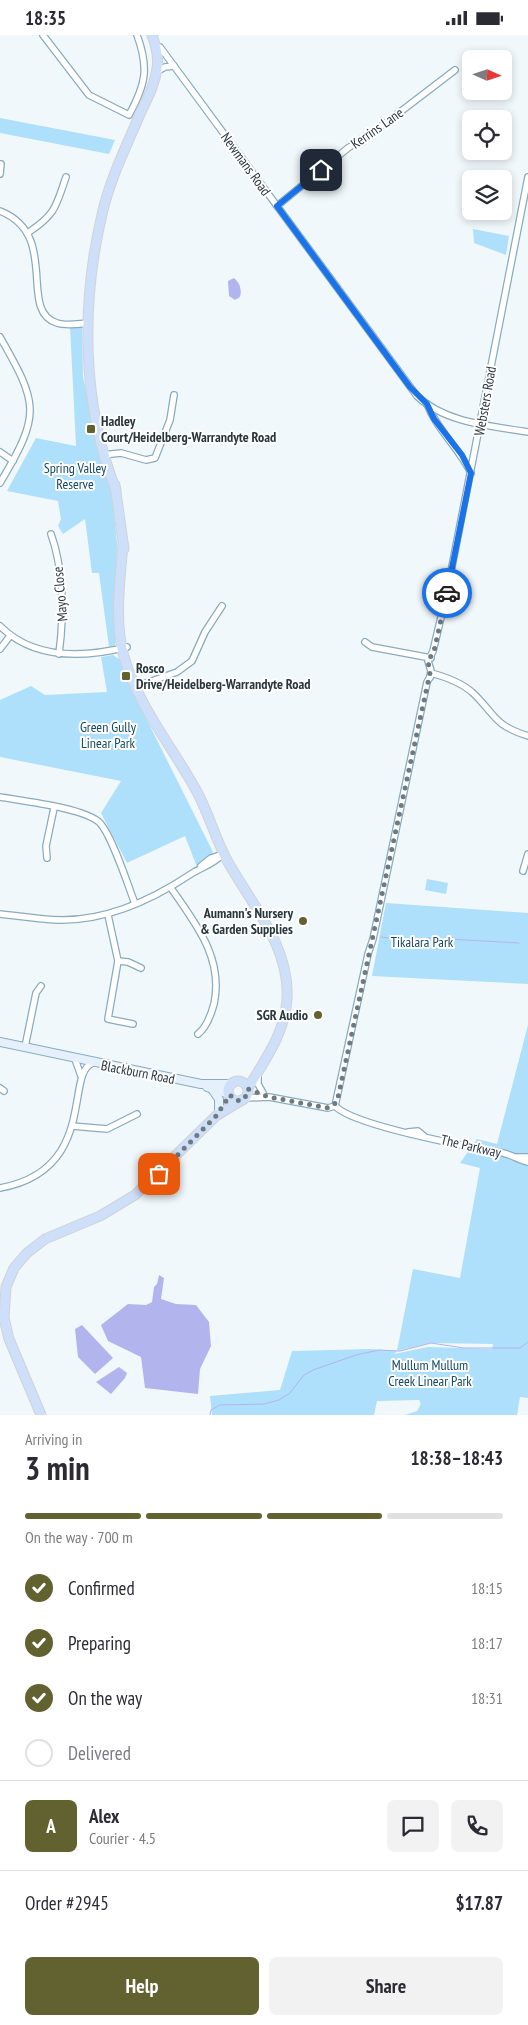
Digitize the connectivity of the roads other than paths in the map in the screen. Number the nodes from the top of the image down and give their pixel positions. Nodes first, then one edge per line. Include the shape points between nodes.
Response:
1 (44, 35) edge
2 (137, 35) edge
3 (147, 35) edge
4 (153, 41) edge
5 (174, 66) junction
6 (455, 70) dead end
7 (156, 72) junction
8 (142, 109) junction
9 (1, 164) dead end
10 (0, 174) edge
11 (66, 177) dead end
12 (528, 177) edge
13 (277, 206) junction
14 (0, 211) edge
15 (29, 232) junction
16 (89, 323) junction
17 (0, 337) edge
18 (174, 395) dead end
19 (427, 404) junction
20 (480, 424) junction
21 (528, 433) edge
22 (0, 452) edge
23 (106, 455) junction
24 (474, 456) junction
25 (465, 460) junction
26 (13, 461) junction
27 (471, 473) junction
28 (0, 483) edge
29 (51, 533) dead end
30 (222, 606) dead end
31 (0, 626) edge
32 (10, 636) junction
33 (365, 642) dead end
34 (124, 648) junction
35 (0, 649) edge
36 (59, 654) junction
37 (431, 656) junction
38 (431, 675) junction
39 (137, 686) junction
40 (528, 736) edge
41 (0, 797) edge
42 (54, 808) junction
43 (528, 854) edge
44 (220, 855) junction
45 (47, 857) dead end
46 (523, 871) dead end
47 (171, 888) junction
48 (136, 904) junction
49 (0, 914) edge
50 (108, 915) junction
51 (118, 961) junction
52 (141, 968) dead end
53 (41, 986) dead end
54 (133, 1024) dead end
55 (198, 1034) dead end
56 (0, 1042) edge
57 (25, 1047) junction
58 (0, 1048) edge
59 (75, 1059) junction
60 (93, 1063) junction
61 (260, 1067) junction
62 (82, 1078) junction
63 (235, 1082) junction
64 (201, 1084) junction
65 (248, 1088) junction
66 (212, 1089) junction
67 (263, 1093) junction
68 (229, 1095) junction
69 (269, 1097) junction
70 (244, 1099) junction
71 (335, 1105) junction
72 (218, 1113) junction
73 (137, 1114) dead end
74 (72, 1126) junction
75 (517, 1157) junction
76 (528, 1157) edge
77 (528, 1162) edge
78 (0, 1188) edge
79 (22, 1369) junction
80 (35, 1404) junction
81 (31, 1415) edge
82 (41, 1415) edge
83 (48, 1415) edge

1 - 2 street via 89,95 129,115 146,70
3 - 4 main road, Newmans Road
4 - 5 street, Newmans Road
4 - 7 main road
4 - 8 main road via 152,73
5 - 7 street
5 - 13 street, Newmans Road
6 - 13 street, Kerrins Lane via 348,148
7 - 8 main road
8 - 16 main road via 104,207
9 - 10 street
11 - 15 street via 54,211
12 - 20 street, Websters Road
13 - 19 street, Newmans Road via 410,387
14 - 15 street via 10,215
15 - 16 street via 35,253 39,301 46,317 58,323
16 - 23 main road via 89,372 94,419
17 - 26 street via 27,387 31,404 24,441
18 - 23 street via 170,420 155,458 146,460 125,453
19 - 20 street, Newmans Road
19 - 25 street, Newmans Road via 434,419
20 - 21 street, Newmans Road
20 - 24 street, Websters Road
22 - 26 street
23 - 34 main road via 116,490 123,544 119,617
24 - 25 street
24 - 27 street, Websters Road
25 - 27 street, Newmans Road
26 - 28 street
27 - 37 street, Websters Road
29 - 36 street, Mayo Close via 56,548 64,621
30 - 39 street via 192,661 177,672
31 - 32 street
32 - 35 street
32 - 36 street via 28,646
33 - 37 street via 372,647
34 - 36 street via 89,655
34 - 39 main road
37 - 38 street, Websters Road
38 - 40 street via 462,685 502,725
38 - 71 street, Websters Road
39 - 44 main road via 155,727 185,773
41 - 42 street
42 - 45 street via 46,846
42 - 48 street via 86,815 100,824
43 - 46 street
44 - 47 street
44 - 61 main road via 275,941 283,963 287,997 281,1029
47 - 48 street
47 - 55 street via 205,939 215,968 216,990 212,1009
48 - 50 street
49 - 50 street via 62,920
50 - 51 street
51 - 52 street
51 - 54 street via 108,1019
53 - 57 street via 36,993
56 - 57 main road, Blackburn Road
57 - 59 main road, Blackburn Road
58 - 59 main road, Blackburn Road
59 - 60 main road, Blackburn Road
59 - 62 street
60 - 62 street via 87,1066
60 - 64 main road, Blackburn Road
61 - 63 main road
61 - 65 main road
61 - 67 street via 257,1080
62 - 74 street
63 - 64 main road, Blackburn Road
63 - 65 main road via 244,1083
63 - 68 main road
64 - 66 main road, Blackburn Road
65 - 67 street
65 - 70 main road
66 - 68 main road, Blackburn Road
66 - 72 main road via 218,1099
67 - 69 street
68 - 70 main road via 235,1100
68 - 72 main road
69 - 70 street
69 - 71 street via 328,1108
70 - 72 main road
71 - 75 street, The Parkway via 353,1118
72 - 79 main road via 135,1195 100,1215 45,1239 18,1262 8,1279 3,1309 9,1339
73 - 74 street via 107,1129
74 - 78 street via 65,1146 46,1170 26,1182
75 - 76 street, The Parkway
75 - 77 street, The Parkway
79 - 80 main road
79 - 83 main road
80 - 81 main road
80 - 82 main road

